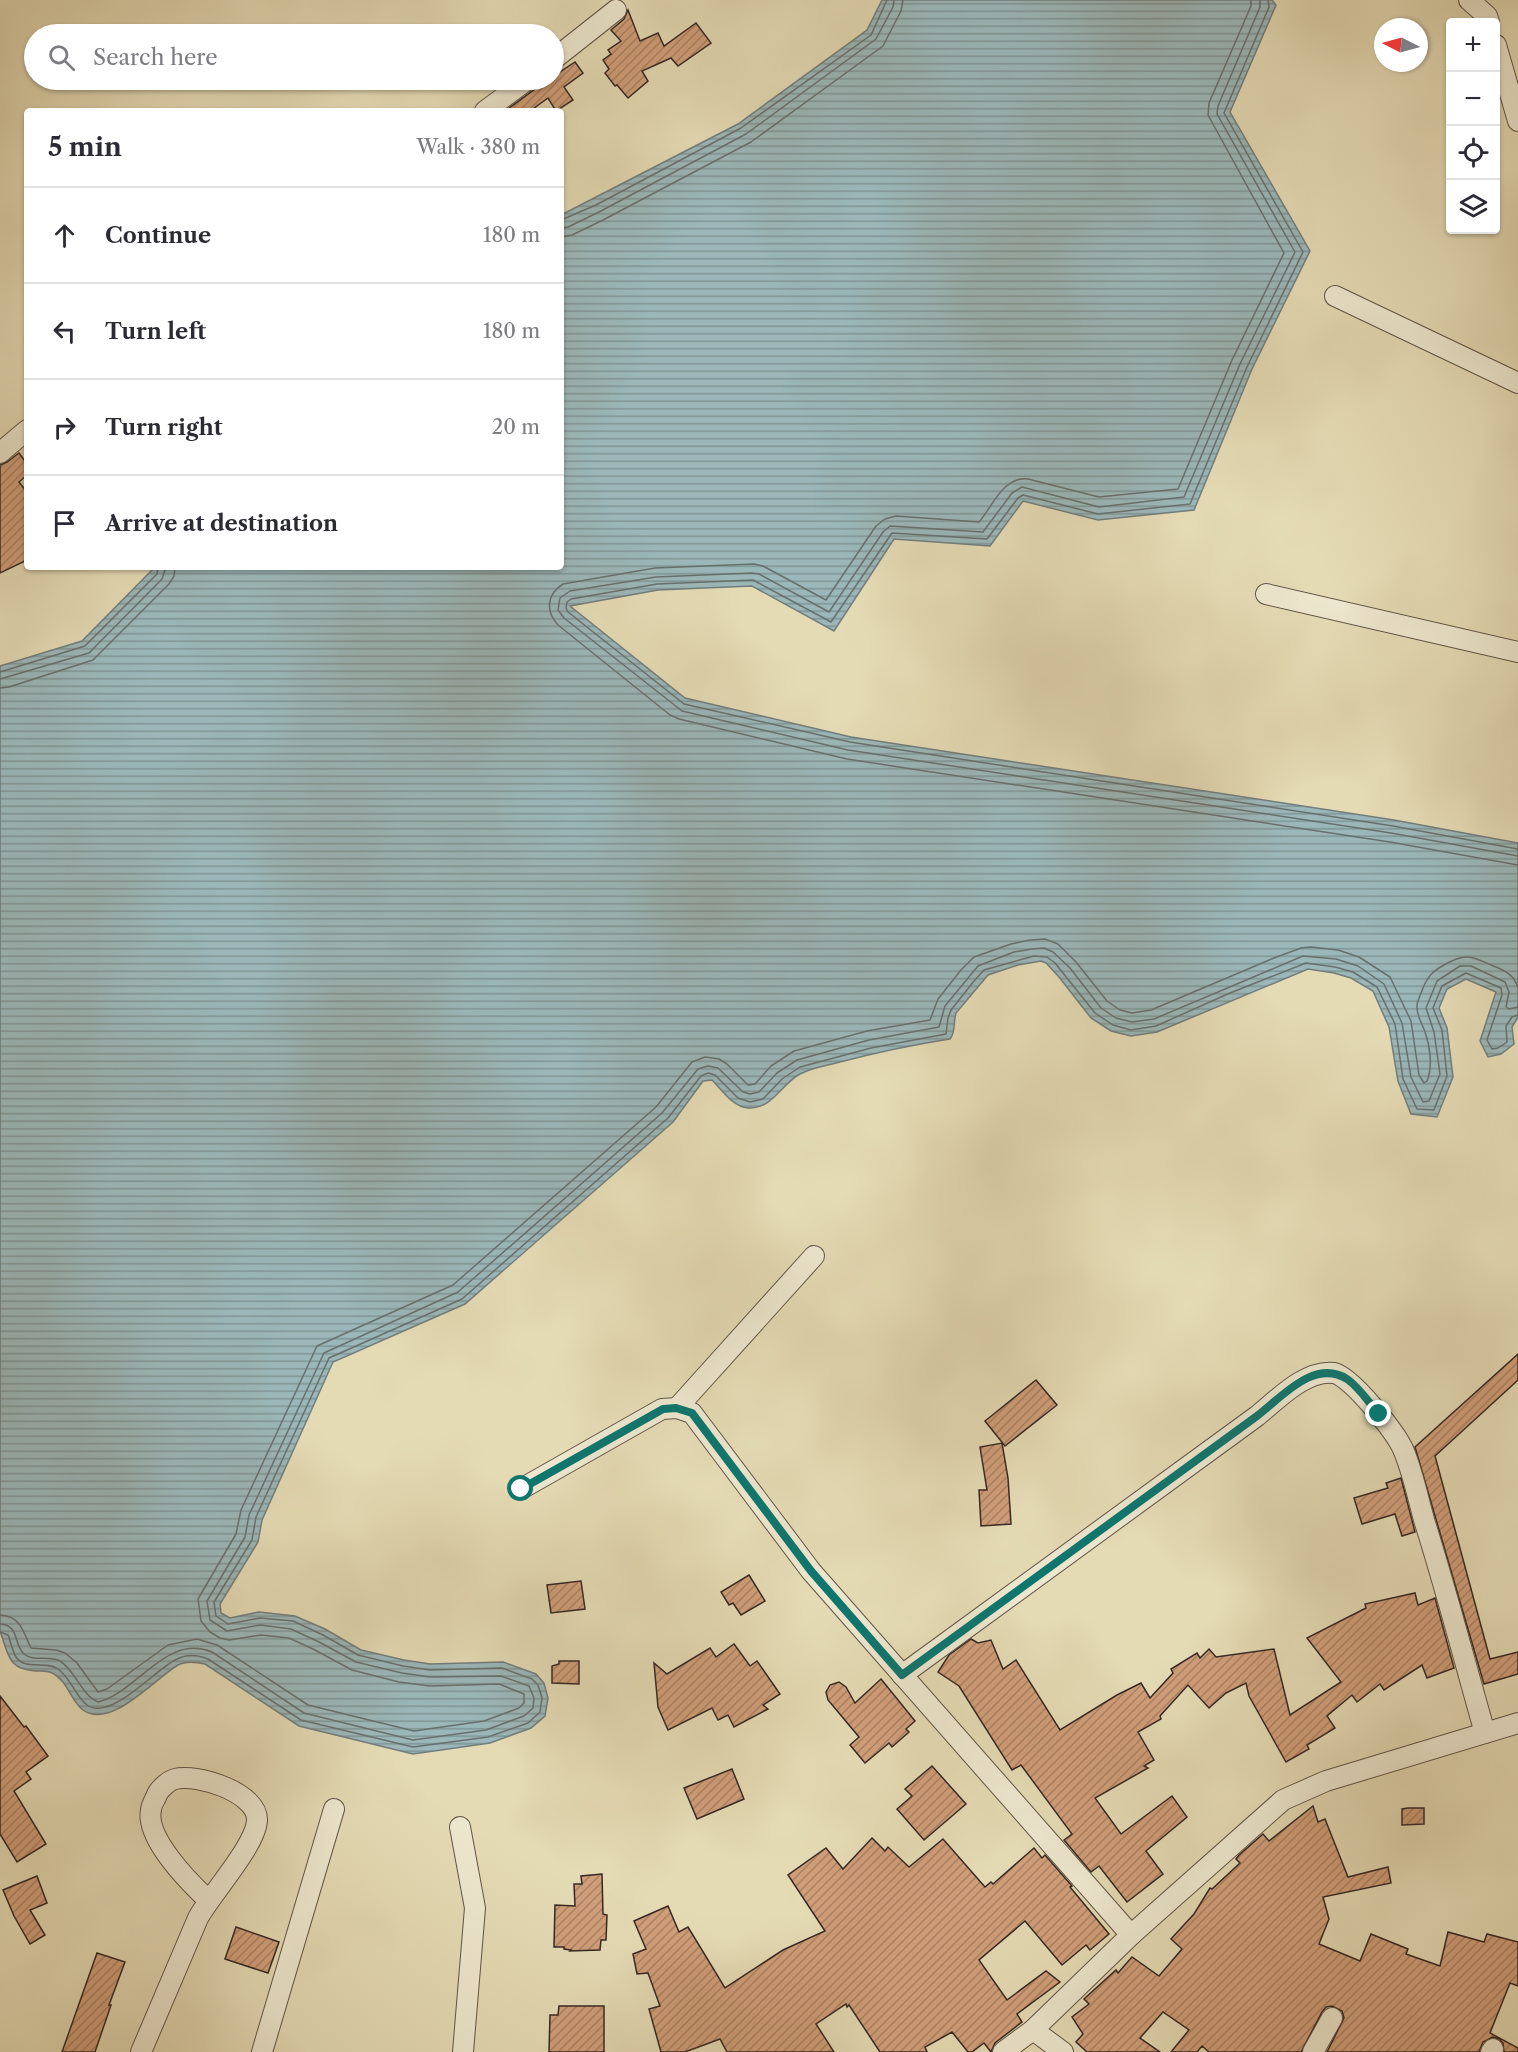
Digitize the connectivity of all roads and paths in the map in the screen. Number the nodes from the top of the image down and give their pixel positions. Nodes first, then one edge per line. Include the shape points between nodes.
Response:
1 (1469, 0) edge
2 (616, 10) dead end
3 (1488, 18) edge
4 (564, 51) edge
5 (1500, 59) edge
6 (513, 90) edge
7 (489, 108) edge
8 (1518, 121) edge
9 (1335, 296) dead end
10 (1518, 383) edge
11 (24, 433) edge
12 (0, 453) edge
13 (1266, 594) dead end
14 (1518, 652) edge
15 (814, 1256) dead end
16 (676, 1408) junction
17 (521, 1489) dead end
18 (902, 1675) junction
19 (1518, 1723) edge
20 (1485, 1733) junction
21 (334, 1809) dead end
22 (460, 1827) dead end
23 (208, 1900) junction
24 (1131, 1935) junction
25 (1332, 2018) dead end
26 (1033, 2030) junction
27 (141, 2052) edge
28 (262, 2052) edge
29 (463, 2052) edge
30 (1003, 2052) edge
31 (1064, 2052) edge
32 (1313, 2052) edge

1 - 3 street
2 - 4 street
5 - 8 street
6 - 7 street
9 - 10 street
11 - 12 street
13 - 14 street
15 - 16 street
16 - 17 street via 663,1409
16 - 18 street via 692,1413 811,1571
18 - 20 street via 1306,1378 1335,1373 1348,1380 1379,1414 1402,1449
18 - 24 street
19 - 20 street
20 - 24 street via 1326,1781 1283,1800
21 - 28 street
22 - 29 street via 475,1908
23 - 23 street via 254,1833 255,1808 232,1790 189,1778 174,1779 158,1792 150,1811 153,1827 171,1860
23 - 27 street
24 - 26 street
25 - 32 street
26 - 30 street
26 - 31 street

